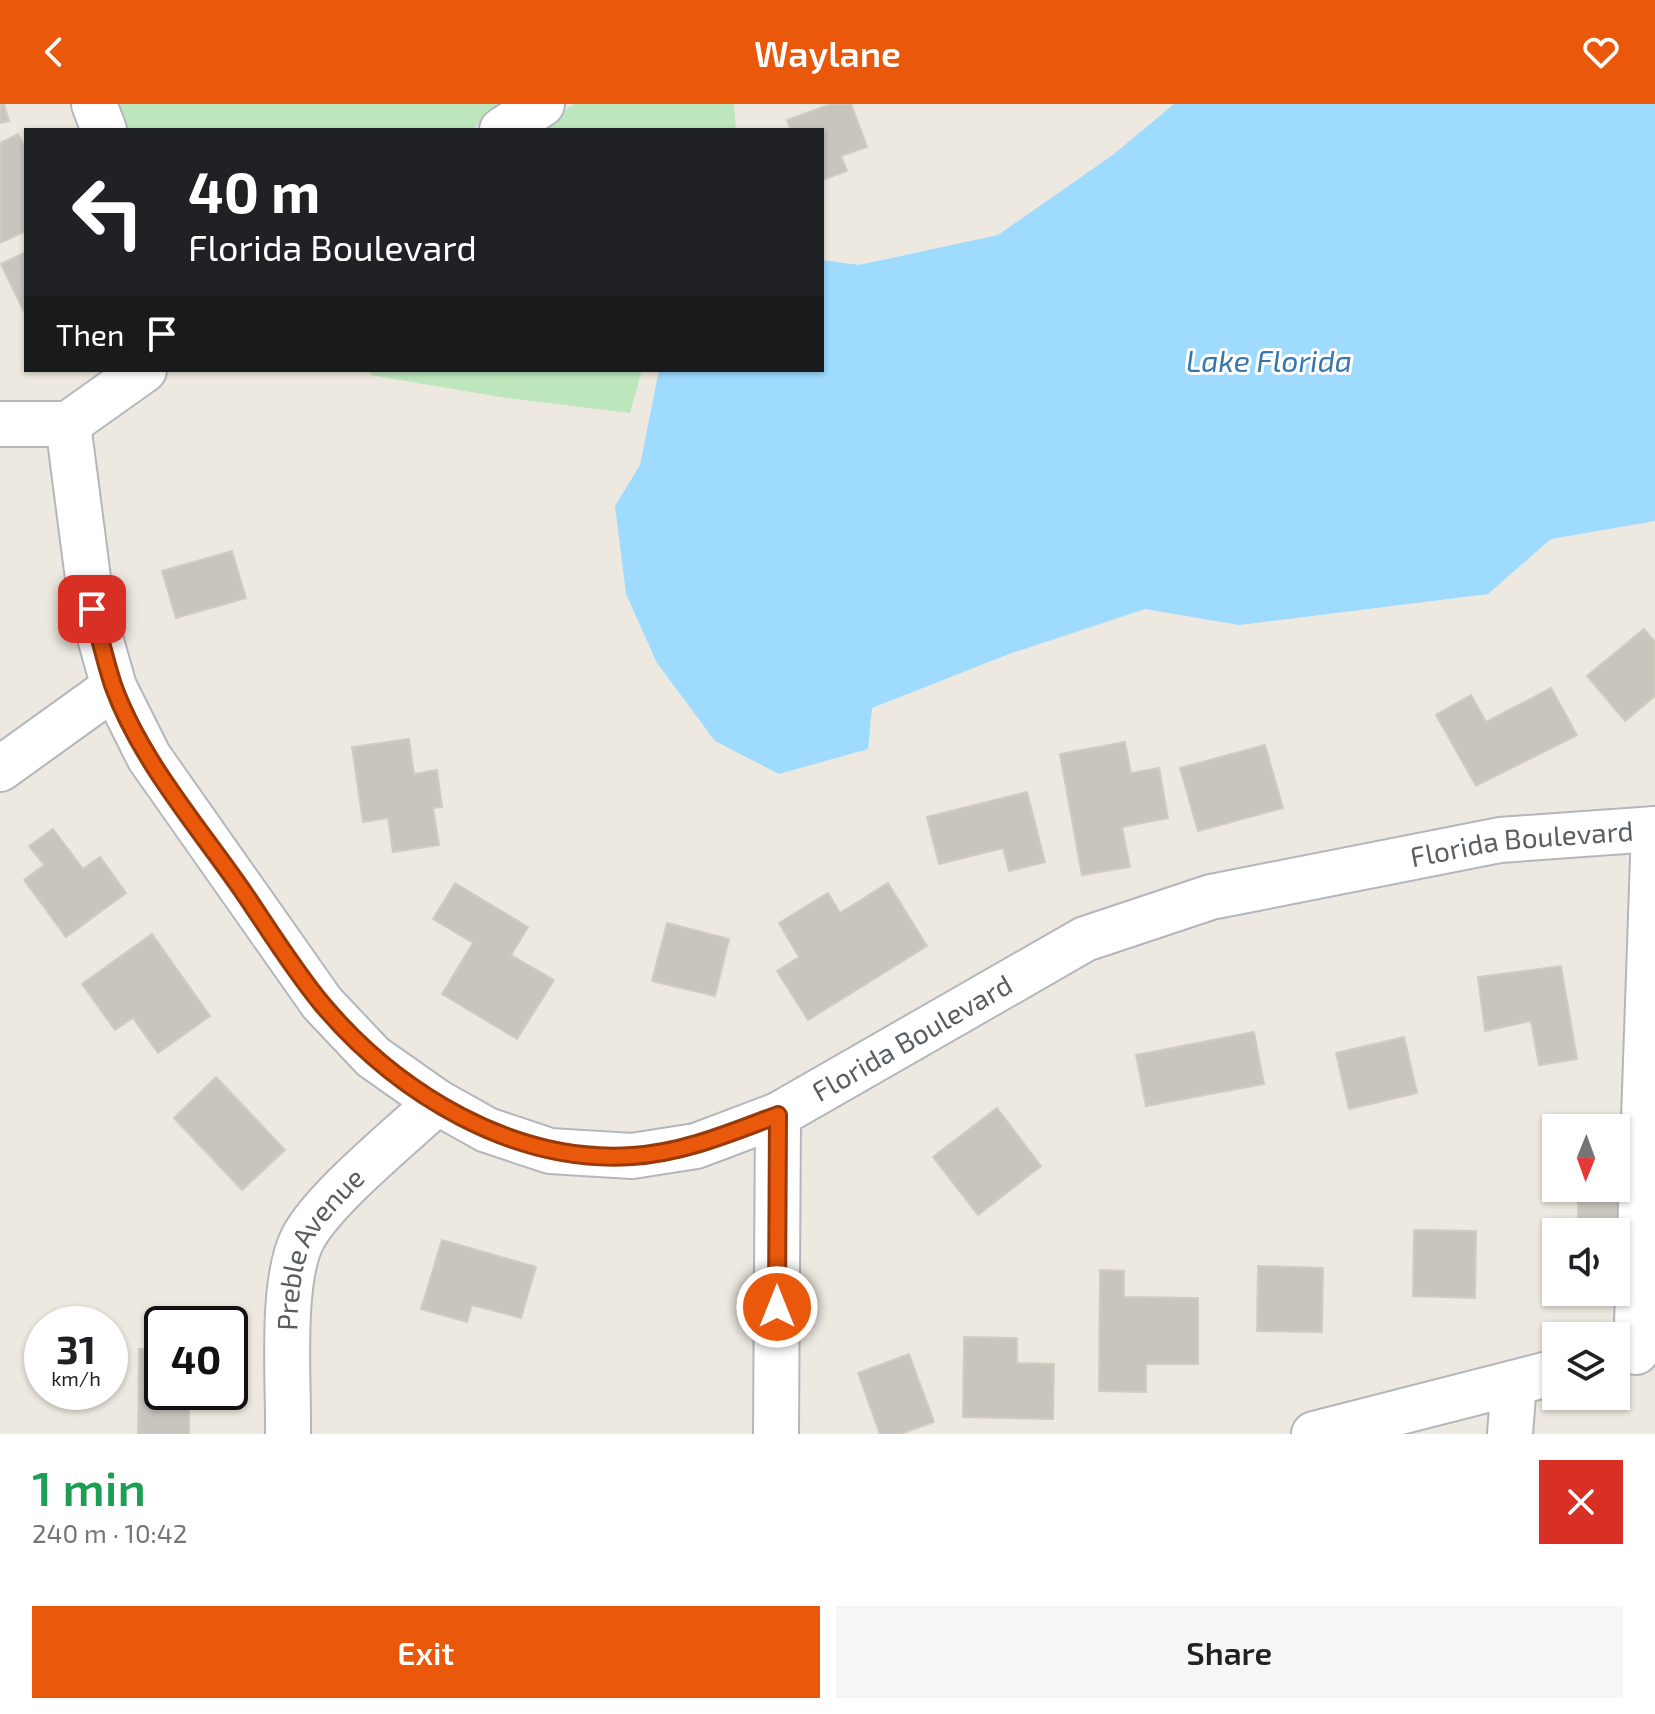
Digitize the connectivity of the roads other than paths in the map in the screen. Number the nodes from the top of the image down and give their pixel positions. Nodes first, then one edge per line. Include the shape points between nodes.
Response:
1 (94, 104) edge
2 (542, 104) edge
3 (103, 128) edge
4 (505, 128) edge
5 (141, 372) edge
6 (0, 424) edge
7 (68, 424) junction
8 (114, 687) junction
9 (0, 769) edge
10 (1655, 828) edge
11 (437, 1102) junction
12 (778, 1115) junction
13 (1636, 1353) edge
14 (1542, 1376) edge
15 (1514, 1383) junction
16 (288, 1434) edge
17 (776, 1434) edge
18 (1314, 1434) edge
19 (1510, 1434) edge

1 - 3 street
2 - 4 street
5 - 7 street
6 - 7 street
7 - 8 street, Florida Boulevard via 92,609
8 - 9 street
8 - 11 street, Florida Boulevard via 149,757 322,1003 373,1057
10 - 12 street, Florida Boulevard via 1500,840 1211,897 1085,939
10 - 13 street
11 - 12 street, Florida Boulevard via 487,1130 550,1151 632,1156 696,1146
11 - 16 street, Preble Avenue via 326,1208 302,1239 289,1314
12 - 17 street
14 - 15 street
15 - 18 street
15 - 19 street

